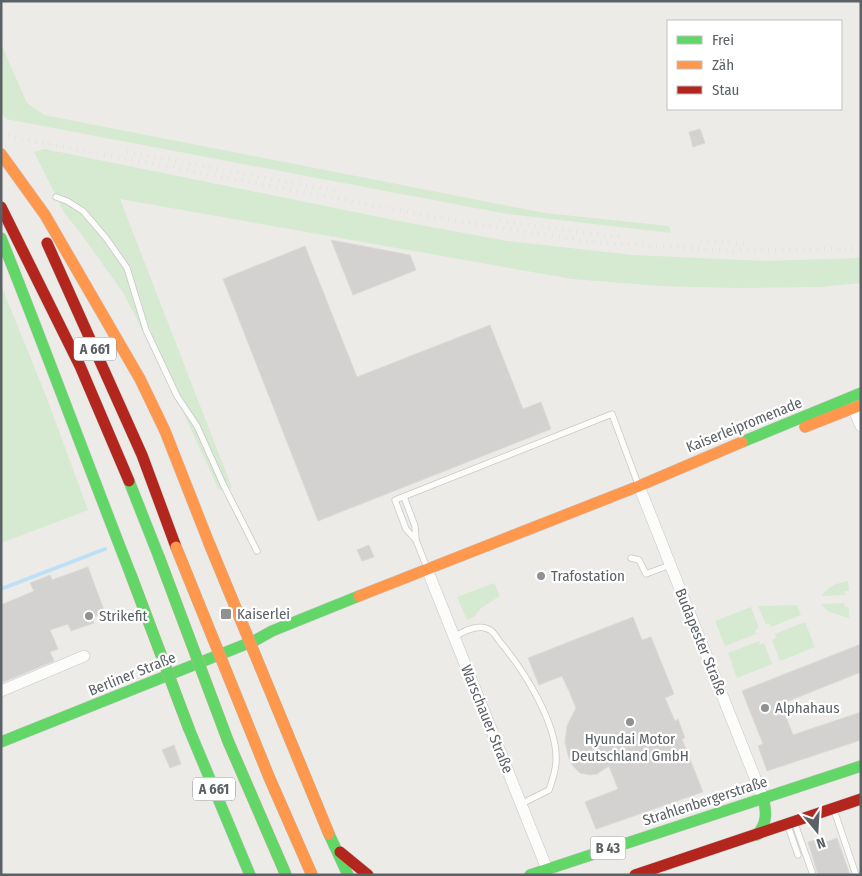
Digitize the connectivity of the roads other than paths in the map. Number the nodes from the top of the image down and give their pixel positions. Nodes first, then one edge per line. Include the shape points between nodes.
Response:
1 (1, 155) edge
2 (56, 197) dead end
3 (1, 207) edge
4 (1, 238) edge
5 (861, 393) edge
6 (854, 404) edge
7 (861, 426) edge
8 (639, 486) junction
9 (404, 497) junction
10 (416, 540) junction
11 (258, 551) dead end
12 (631, 558) dead end
13 (670, 565) junction
14 (428, 569) junction
15 (272, 631) junction
16 (454, 637) junction
17 (84, 656) dead end
18 (1, 692) edge
19 (1, 734) edge
20 (1, 742) edge
21 (861, 766) edge
22 (763, 798) junction
23 (861, 798) edge
24 (521, 804) junction
25 (833, 808) junction
26 (791, 823) junction
27 (756, 834) junction
28 (336, 850) junction
29 (798, 856) dead end
30 (547, 869) junction
31 (250, 875) edge
32 (286, 875) edge
33 (312, 875) edge
34 (348, 875) edge
35 (368, 875) edge
36 (530, 875) edge
37 (635, 875) edge
38 (813, 875) edge
39 (856, 875) edge

1 - 28 main road, A 661, bridge via 45,215 140,379 165,431
1 - 33 main road, A 661, bridge via 58,266 142,455 269,777
2 - 11 lane via 83,211 127,268 146,330
3 - 32 main road, A 661, bridge via 80,366 129,481 247,788
4 - 31 main road, A 661, bridge via 166,669
5 - 6 main road, Kaiserleipromenade
6 - 7 street
6 - 8 main road, Kaiserleipromenade via 666,481
8 - 9 lane via 612,414
8 - 13 street, Budapester Straße
8 - 14 main road, Kaiserleipromenade
9 - 10 lane via 415,526
9 - 10 lane via 395,500 406,529
10 - 14 lane
12 - 13 lane via 639,560 646,574
13 - 22 street, Budapester Straße
14 - 15 main road, Berliner Straße
14 - 16 street, Warschauer Straße
15 - 19 main road, Berliner Straße via 254,635
15 - 20 main road, Berliner Straße
16 - 24 street, Warschauer Straße
16 - 24 lane via 467,630 490,630 515,659 546,718 554,738 554,777 549,790
17 - 18 street
21 - 22 main road, Strahlenbergerstraße / B 43
22 - 27 main road via 767,816
22 - 30 main road, Strahlenbergerstraße / B 43
23 - 25 main road, B 43
24 - 30 street, Warschauer Straße
25 - 26 main road, B 43
25 - 39 lane
26 - 27 main road, B 43
26 - 29 lane
26 - 38 lane
27 - 37 main road, B 43
28 - 34 main road, A 661
28 - 35 main road, A 661
30 - 36 main road, Strahlenbergerstraße

